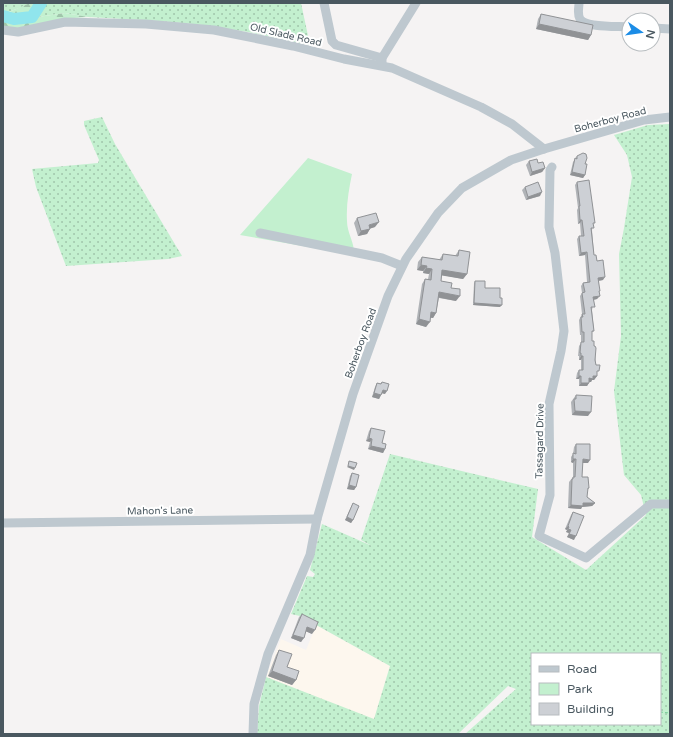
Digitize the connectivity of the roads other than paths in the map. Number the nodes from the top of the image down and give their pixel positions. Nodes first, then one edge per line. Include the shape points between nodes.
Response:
1 (324, 3) edge
2 (416, 3) edge
3 (579, 3) edge
4 (621, 26) edge
5 (3, 30) edge
6 (382, 62) junction
7 (670, 117) edge
8 (544, 149) junction
9 (552, 167) dead end
10 (260, 233) dead end
11 (402, 266) junction
12 (670, 504) edge
13 (317, 519) junction
14 (3, 523) edge
15 (253, 734) edge

1 - 6 street via 332,41 336,45
2 - 6 street
3 - 4 street via 578,13 586,24
5 - 6 street, Old Slade Road via 18,32 65,22 186,26 241,35 344,59
6 - 8 street, Old Slade Road via 481,107 512,124
7 - 8 street, Boherboy Road via 644,120
8 - 11 street, Boherboy Road via 511,160 462,188 438,213
9 - 12 street, Tassagard Drive via 549,227 555,253 564,331 549,404 550,495 538,536 586,558 651,504
10 - 11 street via 382,258
11 - 13 street, Boherboy Road via 388,296 353,394
13 - 14 street, Mahon's Lane
13 - 15 street, Boherboy Road via 310,555 268,654 254,704

